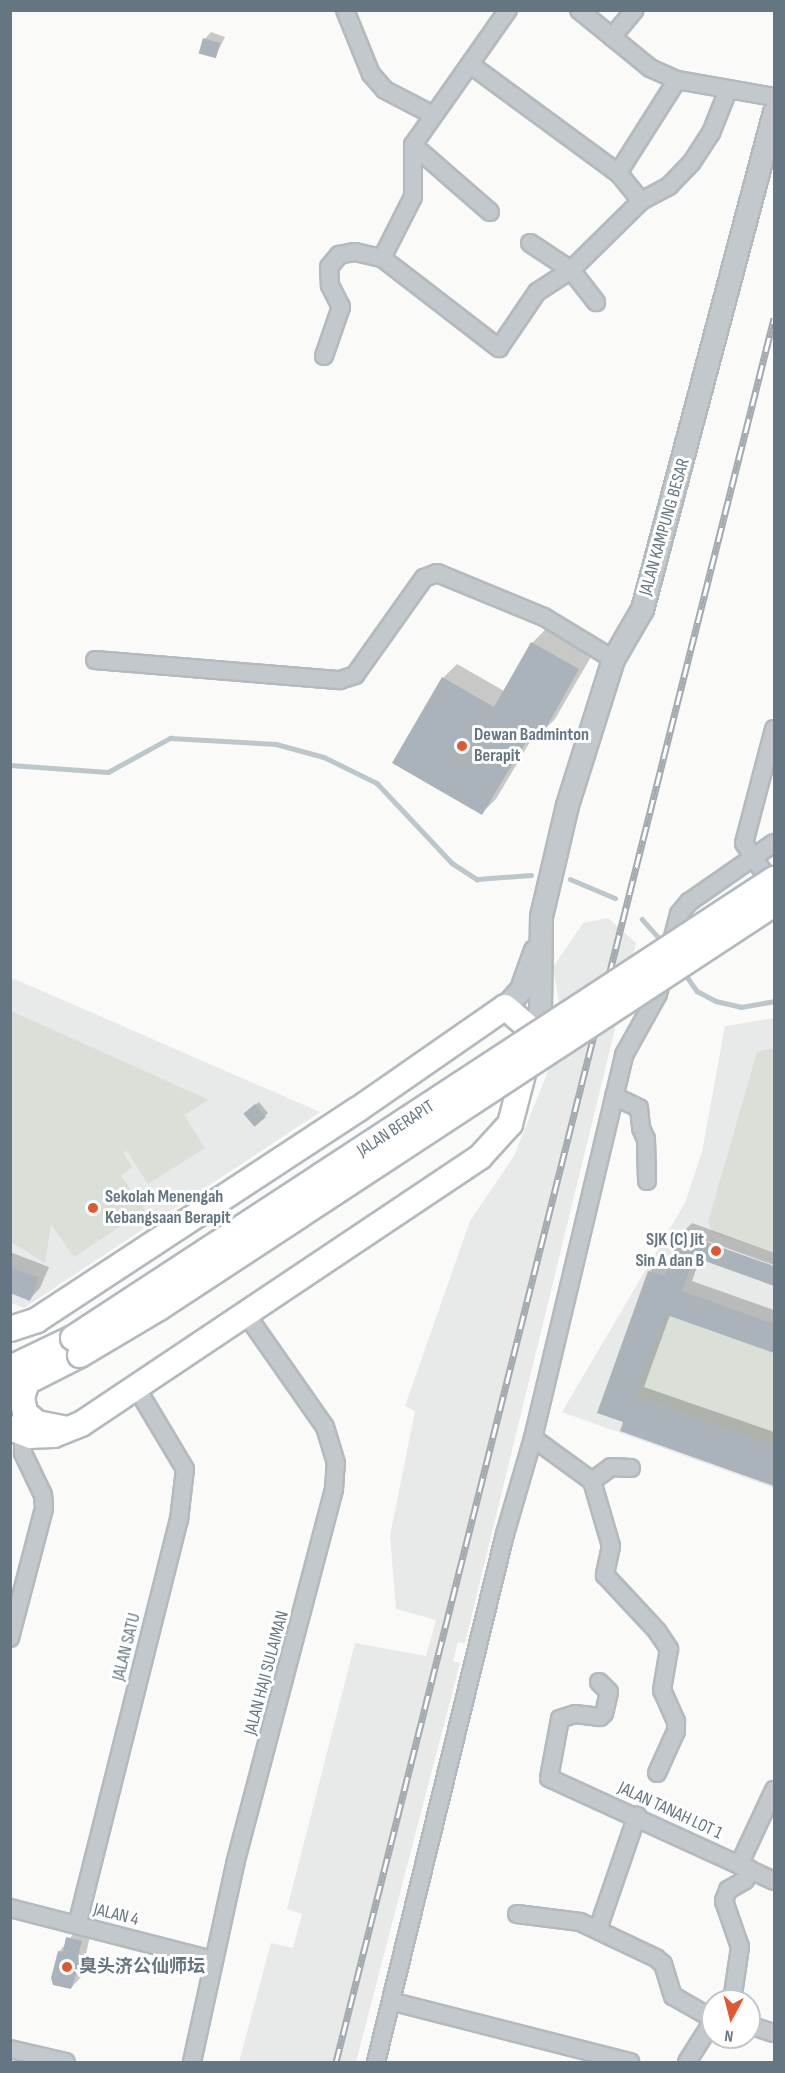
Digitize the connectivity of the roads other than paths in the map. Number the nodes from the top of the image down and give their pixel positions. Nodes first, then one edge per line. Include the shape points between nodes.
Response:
1 (345, 10) edge
2 (508, 10) edge
3 (579, 10) edge
4 (635, 10) edge
5 (612, 37) junction
6 (471, 64) junction
7 (677, 81) junction
8 (728, 90) junction
9 (774, 97) edge
10 (774, 112) edge
11 (433, 115) junction
12 (414, 146) junction
13 (618, 172) junction
14 (641, 201) junction
15 (490, 212) dead end
16 (530, 243) dead end
17 (382, 258) junction
18 (571, 270) junction
19 (596, 302) dead end
20 (324, 356) dead end
21 (613, 659) junction
22 (95, 660) dead end
23 (774, 729) edge
24 (774, 843) edge
25 (754, 858) junction
26 (774, 879) edge
27 (774, 888) edge
28 (774, 904) edge
29 (540, 935) junction
30 (505, 1007) junction
31 (534, 1032) junction
32 (614, 1096) junction
33 (647, 1181) dead end
34 (246, 1314) junction
35 (10, 1329) edge
36 (76, 1346) junction
37 (16, 1380) edge
38 (136, 1387) junction
39 (69, 1429) junction
40 (17, 1431) edge
41 (533, 1438) junction
42 (631, 1468) dead end
43 (592, 1481) junction
44 (11, 1633) edge
45 (599, 1682) dead end
46 (657, 1773) dead end
47 (774, 1790) edge
48 (637, 1816) junction
49 (744, 1867) junction
50 (774, 1881) edge
51 (10, 1908) edge
52 (517, 1914) dead end
53 (77, 1925) junction
54 (598, 1929) junction
55 (212, 1960) junction
56 (734, 1989) edge
57 (394, 2002) junction
58 (701, 2013) edge
59 (701, 2039) edge
60 (10, 2049) edge
61 (66, 2062) edge
62 (192, 2062) edge
63 (376, 2062) edge
64 (630, 2062) edge
65 (687, 2062) edge

1 - 11 street via 371,74 385,90
2 - 6 street
3 - 5 street
4 - 5 street
5 - 7 street via 650,68
6 - 11 street
6 - 13 street
7 - 8 street
7 - 13 street
8 - 9 street
8 - 14 street via 711,133 692,162 669,186
10 - 21 street, JALAN KAMPUNG BESAR via 642,609
11 - 12 street
12 - 15 street
12 - 17 street via 413,197
13 - 14 street
14 - 18 street
16 - 18 street
17 - 18 street via 499,348 537,292
17 - 20 street via 355,252 339,255 329,267 330,285 341,307
18 - 19 street
21 - 22 street via 544,617 437,573 424,578 355,675 340,680
21 - 29 street, JALAN KAMPUNG BESAR via 567,805
23 - 25 street via 745,835 744,843
24 - 25 street
25 - 27 street
25 - 32 street via 689,902 679,914 658,994 624,1055
26 - 36 main road, JALAN BERAPIT, bridge
28 - 36 main road, bridge via 169,1302
29 - 30 street via 521,990
29 - 31 street via 540,1010
30 - 31 main road
30 - 35 main road via 357,1110 38,1320
31 - 34 main road via 510,1124 498,1140 472,1163
32 - 33 street via 639,1108 640,1128 646,1139
32 - 41 street
34 - 38 main road
34 - 55 street, JALAN HAJI SULAIMAN via 325,1427 336,1463 331,1500
36 - 37 main road, JALAN BERAPIT
37 - 39 main road via 24,1413 37,1422
38 - 39 main road
38 - 53 street, JALAN SATU via 185,1469 179,1520
39 - 40 main road via 54,1435
40 - 44 street via 23,1454 43,1495 44,1508
41 - 43 street
41 - 57 street via 505,1534 414,1898
42 - 43 street via 611,1467
43 - 46 street via 611,1546 605,1575 657,1631 669,1650 662,1690 676,1731
45 - 48 street, JALAN TANAH LOT 1 via 609,1692 604,1713 600,1717 575,1714 560,1719 549,1778
47 - 49 street
48 - 49 street, JALAN TANAH LOT 1
48 - 54 street
49 - 50 street, JALAN TANAH LOT 1
49 - 56 street via 745,1881 728,1890 724,1901 740,1947
51 - 53 street, JALAN 4
52 - 54 street via 580,1922
53 - 55 street, JALAN 4
54 - 58 street via 656,1958 663,1965 674,1996
55 - 62 street, JALAN HAJI SULAIMAN
57 - 63 street
57 - 64 street
59 - 65 street
60 - 61 street

